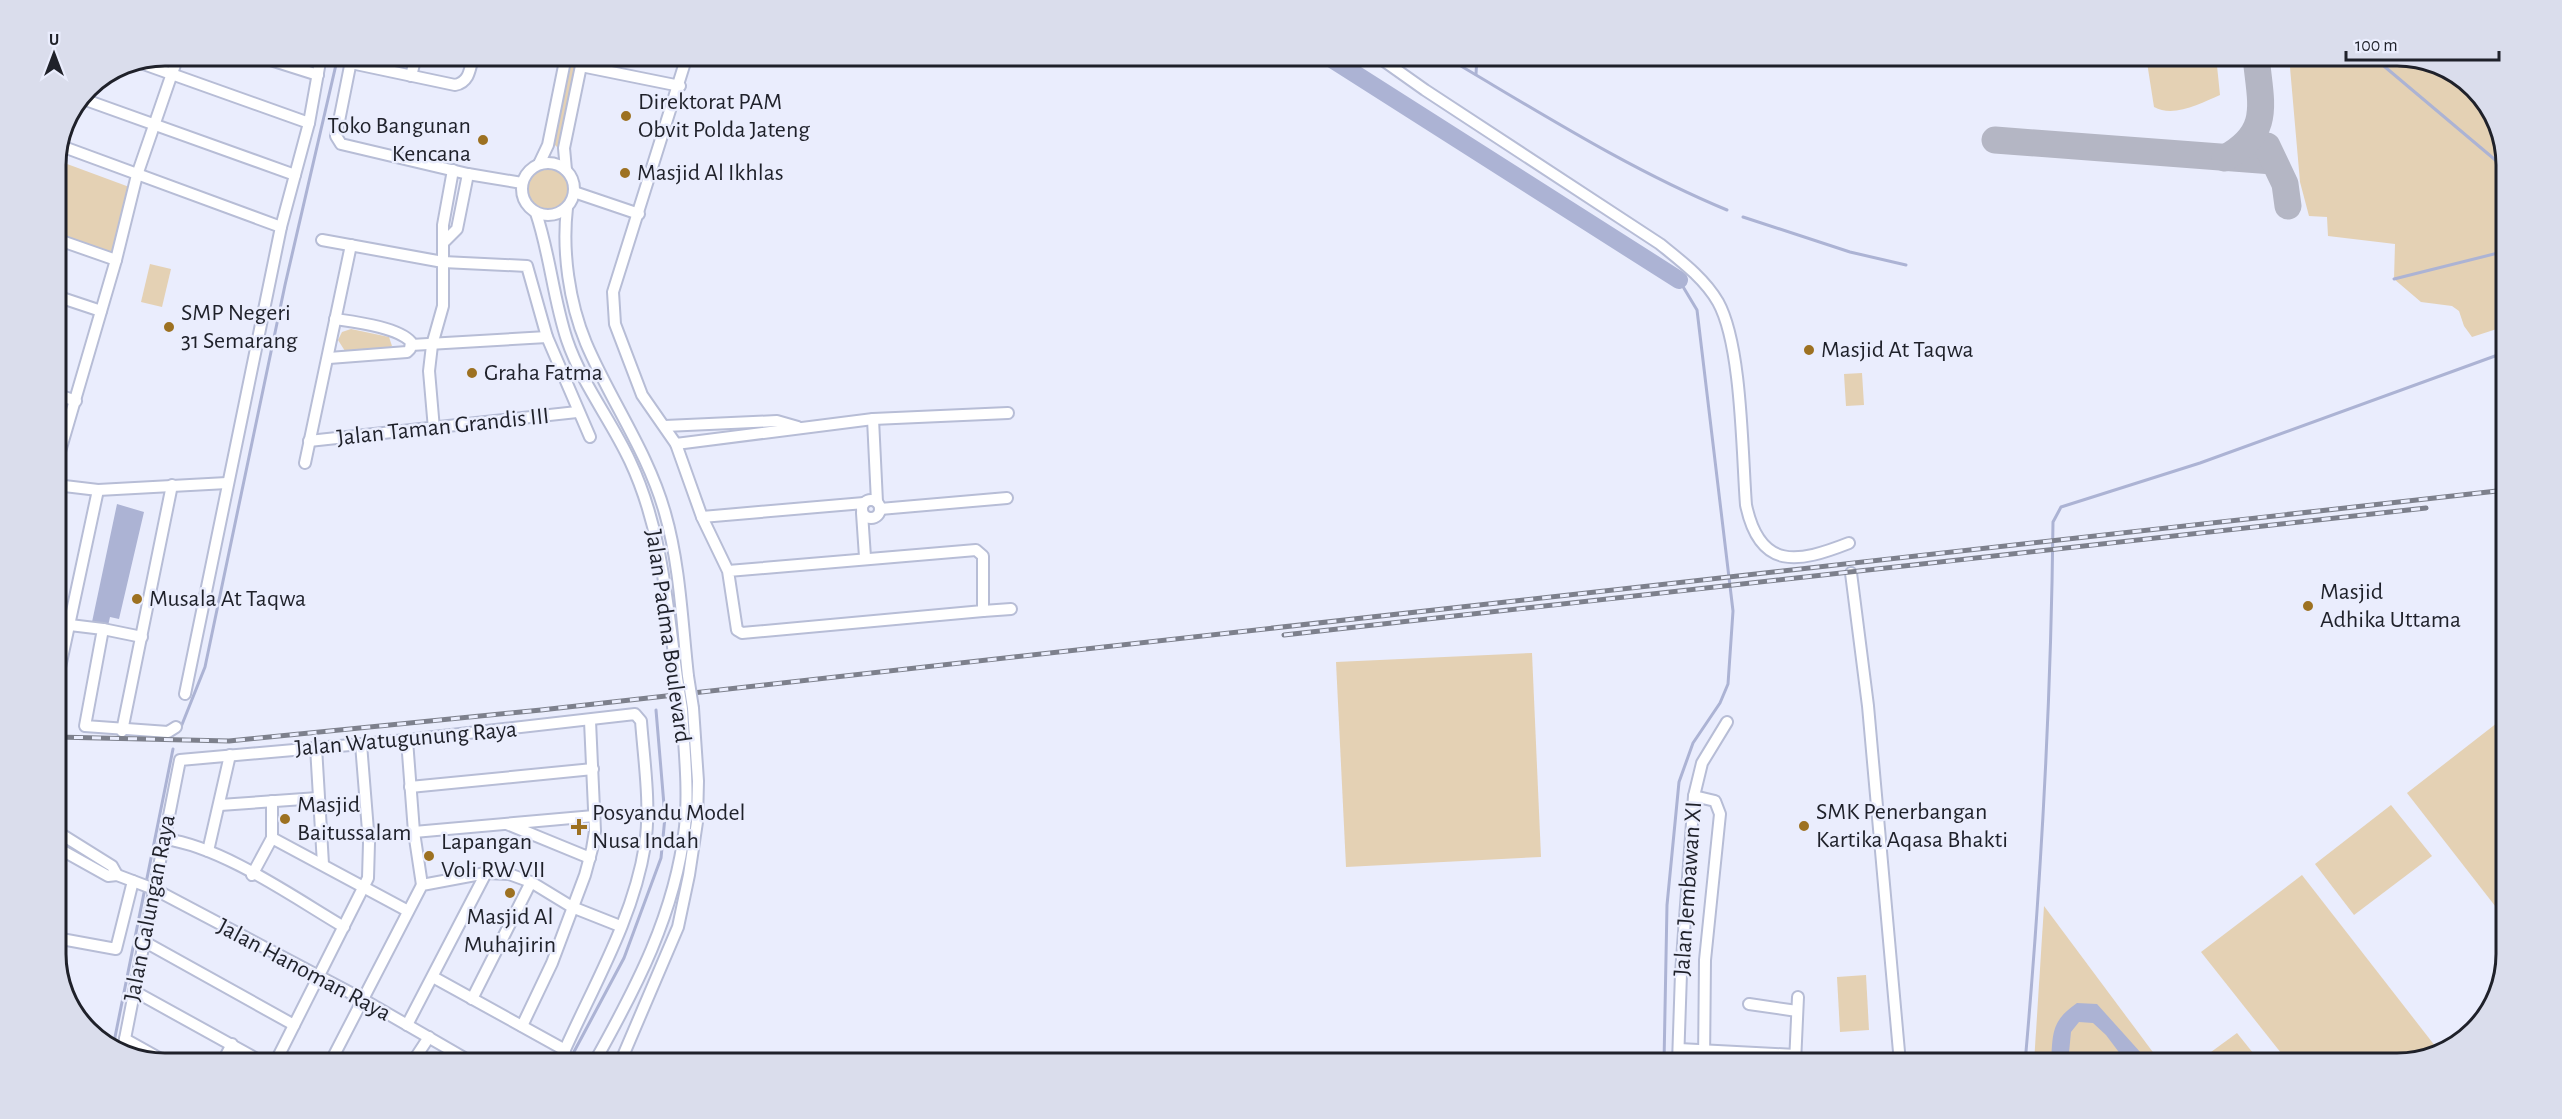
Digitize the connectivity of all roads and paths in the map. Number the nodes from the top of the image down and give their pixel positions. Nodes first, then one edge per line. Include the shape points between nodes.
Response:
1 (174, 66) edge
2 (290, 66) edge
3 (319, 66) edge
4 (350, 66) edge
5 (376, 66) edge
6 (414, 66) edge
7 (471, 66) edge
8 (564, 66) edge
9 (581, 66) edge
10 (602, 66) edge
11 (685, 66) edge
12 (1391, 66) edge
13 (151, 67) edge
14 (171, 74) junction
15 (318, 75) junction
16 (411, 76) junction
17 (680, 86) junction
18 (89, 102) edge
19 (309, 123) junction
20 (154, 126) junction
21 (68, 148) edge
22 (539, 164) junction
23 (453, 170) junction
24 (566, 170) junction
25 (468, 174) junction
26 (138, 175) junction
27 (295, 175) junction
28 (522, 183) junction
29 (574, 192) junction
30 (446, 208) junction
31 (567, 208) junction
32 (460, 211) junction
33 (536, 213) junction
34 (639, 214) junction
35 (281, 227) junction
36 (322, 240) dead end
37 (444, 241) junction
38 (66, 242) edge
39 (351, 245) junction
40 (116, 260) junction
41 (443, 262) junction
42 (66, 299) edge
43 (101, 311) junction
44 (335, 319) junction
45 (547, 338) junction
46 (411, 345) junction
47 (432, 345) junction
48 (329, 358) junction
49 (66, 398) edge
50 (76, 401) junction
51 (578, 412) junction
52 (1008, 413) dead end
53 (873, 418) junction
54 (665, 426) junction
55 (801, 428) junction
56 (434, 429) junction
57 (66, 433) edge
58 (590, 437) dead end
59 (309, 441) junction
60 (676, 444) junction
61 (305, 463) dead end
62 (227, 483) junction
63 (172, 485) junction
64 (66, 486) edge
65 (98, 490) junction
66 (1007, 498) dead end
67 (879, 505) junction
68 (863, 508) junction
69 (702, 518) junction
70 (1849, 543) dead end
71 (865, 557) junction
72 (728, 571) junction
73 (1851, 573) dead end
74 (1011, 609) dead end
75 (983, 611) junction
76 (69, 625) junction
77 (103, 629) junction
78 (142, 637) junction
79 (66, 639) edge
80 (682, 677) junction
81 (185, 694) dead end
82 (688, 708) junction
83 (590, 721) junction
84 (1727, 722) dead end
85 (176, 727) dead end
86 (122, 731) junction
87 (407, 740) junction
88 (361, 744) junction
89 (316, 747) junction
90 (230, 756) junction
91 (178, 762) joint
92 (593, 769) junction
93 (410, 787) junction
94 (1694, 796) junction
95 (318, 798) junction
96 (272, 801) junction
97 (220, 805) junction
98 (594, 816) junction
99 (507, 824) junction
100 (414, 832) junction
101 (66, 837) edge
102 (272, 838) junction
103 (165, 839) junction
104 (208, 850) junction
105 (66, 853) edge
106 (590, 858) junction
107 (323, 864) junction
108 (486, 873) junction
109 (117, 875) junction
110 (252, 875) junction
111 (134, 881) junction
112 (531, 882) junction
113 (422, 885) junction
114 (152, 888) junction
115 (364, 888) junction
116 (572, 907) junction
117 (408, 911) junction
118 (620, 926) junction
119 (344, 927) junction
120 (66, 940) edge
121 (145, 942) junction
122 (318, 976) junction
123 (433, 977) junction
124 (134, 991) junction
125 (1798, 997) dead end
126 (472, 999) junction
127 (364, 1000) junction
128 (1749, 1004) dead end
129 (1797, 1011) junction
130 (294, 1025) junction
131 (407, 1025) junction
132 (522, 1026) junction
133 (612, 1031) junction
134 (429, 1037) junction
135 (630, 1038) junction
136 (125, 1039) junction
137 (124, 1044) edge
138 (232, 1044) junction
139 (1679, 1049) junction
140 (1704, 1049) junction
141 (565, 1050) junction
142 (146, 1051) edge
143 (228, 1053) edge
144 (246, 1053) edge
145 (280, 1053) edge
146 (336, 1053) edge
147 (419, 1053) edge
148 (455, 1053) edge
149 (564, 1053) edge
150 (600, 1053) edge
151 (624, 1053) edge
152 (1679, 1053) edge
153 (1704, 1053) edge
154 (1740, 1053) edge
155 (1795, 1053) edge
156 (1899, 1053) edge

1 - 14 street
2 - 15 street
3 - 15 street
4 - 23 street via 336,136 341,144
5 - 16 street
6 - 16 street
7 - 16 street via 463,83 456,85
8 - 22 street via 548,144
9 - 24 street via 564,148
10 - 17 street
11 - 17 street
12 - 70 street via 1660,244 1712,292 1725,317 1736,374 1746,505 1758,540 1767,551 1792,559
13 - 14 street
14 - 19 street
14 - 20 street
15 - 19 street
17 - 34 street
18 - 20 street
19 - 27 street
20 - 26 street
20 - 27 street
21 - 26 street
22 - 24 street via 558,164
22 - 28 street via 525,175
23 - 25 street
23 - 30 street
24 - 29 street
25 - 28 street
25 - 32 street
26 - 35 street
26 - 40 street
27 - 35 street
28 - 33 street via 524,200
29 - 31 street
29 - 34 street
30 - 32 street
30 - 37 street
31 - 33 street via 552,215
31 - 80 street, Jalan Padma Boulevard via 564,232 586,343 644,456 665,512 674,556
32 - 37 street via 457,230
33 - 80 street, Jalan Padma Boulevard via 568,342 630,460 649,511
34 - 54 street via 613,292 612,307 642,395
35 - 62 street
36 - 39 street
37 - 41 street
38 - 40 street
39 - 41 street
39 - 44 street
40 - 43 street
41 - 45 street via 524,264
41 - 47 street via 443,306
42 - 43 street
43 - 50 street
44 - 46 street via 372,325 405,337
44 - 48 street
45 - 47 street
45 - 51 street
46 - 47 street
46 - 48 street via 407,352
47 - 56 street via 429,370
48 - 59 street
49 - 50 street
50 - 57 street
51 - 56 street, Jalan Taman Grandis III
51 - 58 street
52 - 53 street
53 - 55 street
53 - 67 street
54 - 55 street via 777,421
54 - 60 street
55 - 60 street
56 - 59 street, Jalan Taman Grandis III
59 - 61 street
60 - 69 street
62 - 63 street
62 - 81 street
63 - 65 street
63 - 78 street
64 - 65 street
65 - 76 street
66 - 67 street
67 - 68 street via 870,500
67 - 68 street via 875,517 868,518
68 - 69 street
68 - 71 street
69 - 72 street
71 - 72 street
71 - 75 street via 980,552 984,569
72 - 75 street via 737,630 742,633
73 - 156 street via 1873,749
74 - 75 street
76 - 77 street
76 - 79 street
77 - 78 street
77 - 86 street via 85,726
78 - 86 street
80 - 82 street, Jalan Padma Boulevard, bridge
82 - 133 street, Jalan Padma Boulevard via 685,825 678,873 666,918
82 - 135 street, Jalan Padma Boulevard via 698,781 689,875 678,927
83 - 87 street, Jalan Watugunung Raya
83 - 92 street
83 - 118 street, Jalan Watugunung Raya via 635,714 641,721 645,843 638,878
84 - 94 street, Jalan Jembawan XI via 1702,763
85 - 86 street via 168,732
87 - 88 street, Jalan Watugunung Raya
87 - 93 street
88 - 89 street, Jalan Watugunung Raya
88 - 115 street via 369,843
89 - 90 street, Jalan Watugunung Raya
89 - 95 street
90 - 91 street, Jalan Watugunung Raya
90 - 97 street
91 - 103 street, Jalan Galungan Raya
92 - 93 street
92 - 98 street
93 - 100 street
94 - 139 street, Jalan Jembawan XI
94 - 140 street via 1715,801 1720,814 1705,960
95 - 96 street
95 - 107 street
96 - 97 street
96 - 102 street
97 - 104 street
98 - 99 street
98 - 106 street
99 - 100 street
99 - 106 street
100 - 113 street
101 - 109 street via 112,866
102 - 107 street
102 - 110 street
103 - 104 street
103 - 114 street, Jalan Galungan Raya
104 - 110 street
105 - 109 street, Jalan Hanoman Raya via 108,876
106 - 116 street
107 - 115 street
108 - 112 street via 509,874
108 - 113 street
108 - 123 street
109 - 111 street, Jalan Hanoman Raya
110 - 119 street
111 - 114 street, Jalan Hanoman Raya
111 - 120 street via 116,949
112 - 116 street
112 - 126 street
113 - 117 street
114 - 121 street, Jalan Galungan Raya
114 - 122 street, Jalan Hanoman Raya
115 - 117 street
115 - 119 street
116 - 118 street
116 - 132 street via 552,963
117 - 127 street
118 - 141 street
119 - 122 street
121 - 124 street, Jalan Galungan Raya
121 - 130 street
122 - 127 street, Jalan Hanoman Raya
122 - 130 street
123 - 126 street
123 - 131 street
124 - 136 street, Jalan Galungan Raya
124 - 138 street
125 - 129 street
126 - 132 street
127 - 131 street, Jalan Hanoman Raya
127 - 146 street
128 - 129 street
129 - 155 street
130 - 145 street
131 - 134 street, Jalan Hanoman Raya
132 - 141 street
133 - 135 street
133 - 150 street, Jalan Padma Boulevard
134 - 147 street
134 - 148 street, Jalan Hanoman Raya
135 - 151 street, Jalan Padma Boulevard
136 - 137 street, Jalan Galungan Raya
136 - 142 street
138 - 143 street
138 - 144 street
139 - 140 street
139 - 152 street, Jalan Jembawan XI
140 - 153 street
140 - 154 street
141 - 149 street

